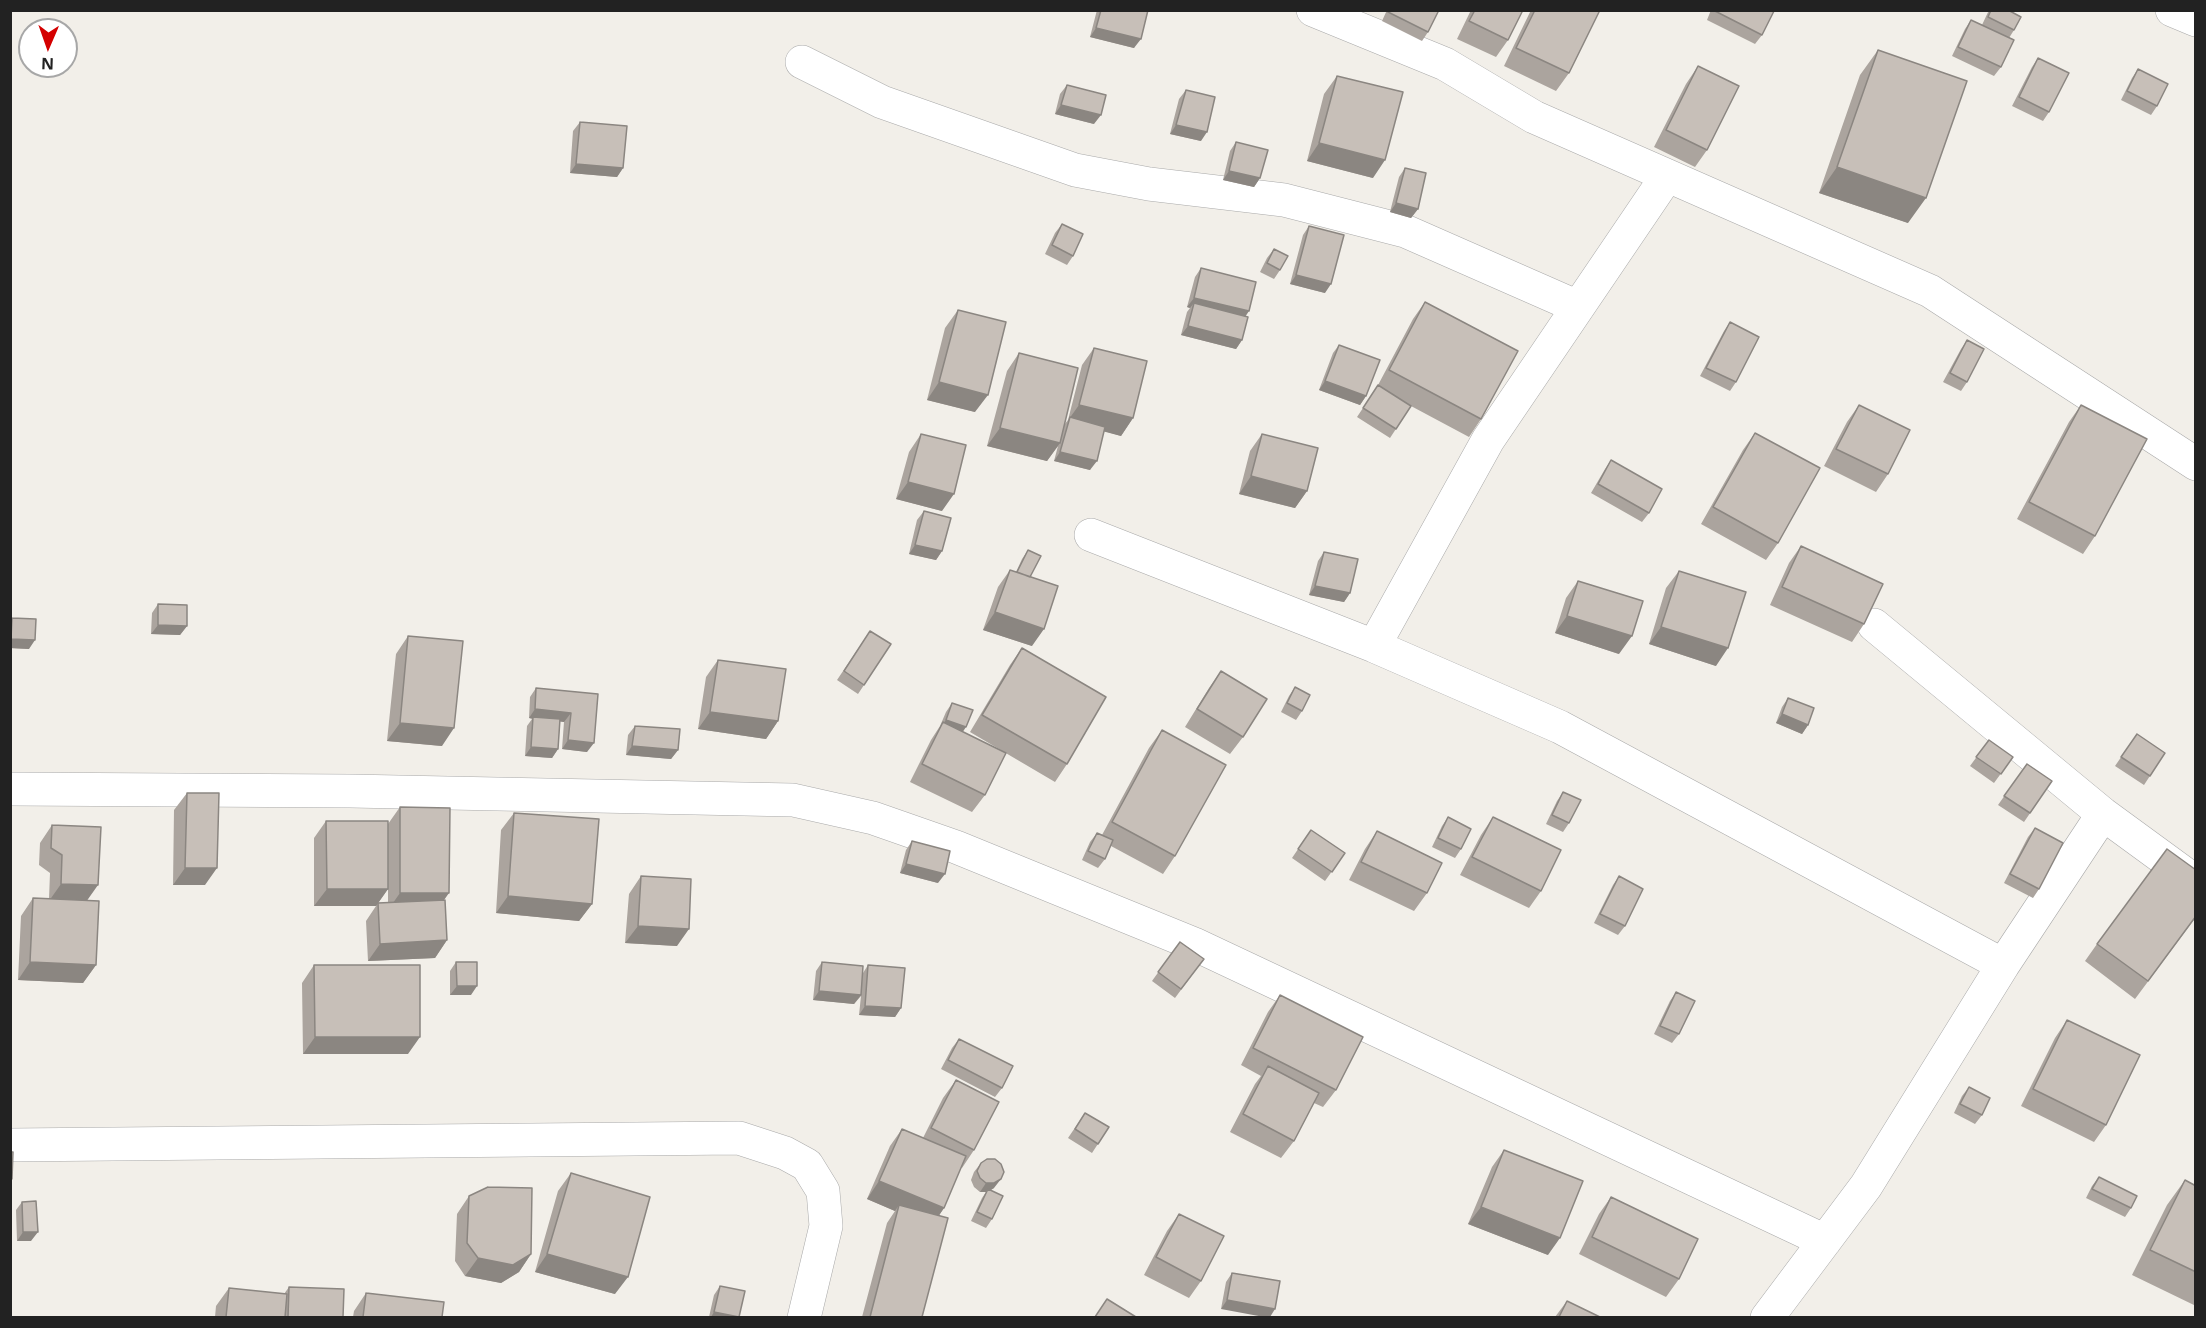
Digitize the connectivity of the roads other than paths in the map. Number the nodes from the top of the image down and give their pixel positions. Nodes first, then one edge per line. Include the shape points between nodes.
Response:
1 (1313, 10) edge
2 (2172, 10) edge
3 (2196, 20) edge
4 (802, 62) dead end
5 (1667, 176) junction
6 (1578, 307) junction
7 (2196, 464) edge
8 (1091, 535) dead end
9 (1874, 625) edge
10 (1374, 646) junction
11 (10, 789) edge
12 (2103, 814) junction
13 (2196, 882) edge
14 (2003, 965) junction
15 (10, 1145) edge
16 (1825, 1241) junction
17 (804, 1317) edge
18 (1767, 1317) edge

1 - 5 street via 1445,64 1534,117
2 - 3 street
4 - 6 street via 882,102 1075,170 1149,184 1284,200 1405,231
5 - 6 street
5 - 7 street via 1930,291
6 - 10 street via 1488,440
8 - 10 street
9 - 12 street
10 - 14 street via 1560,727
11 - 16 street via 793,800 873,818 956,847 1194,944
12 - 13 street
12 - 14 street
14 - 16 street via 1866,1186
15 - 17 street via 739,1138 785,1153 807,1165 823,1191 826,1226
16 - 18 street

